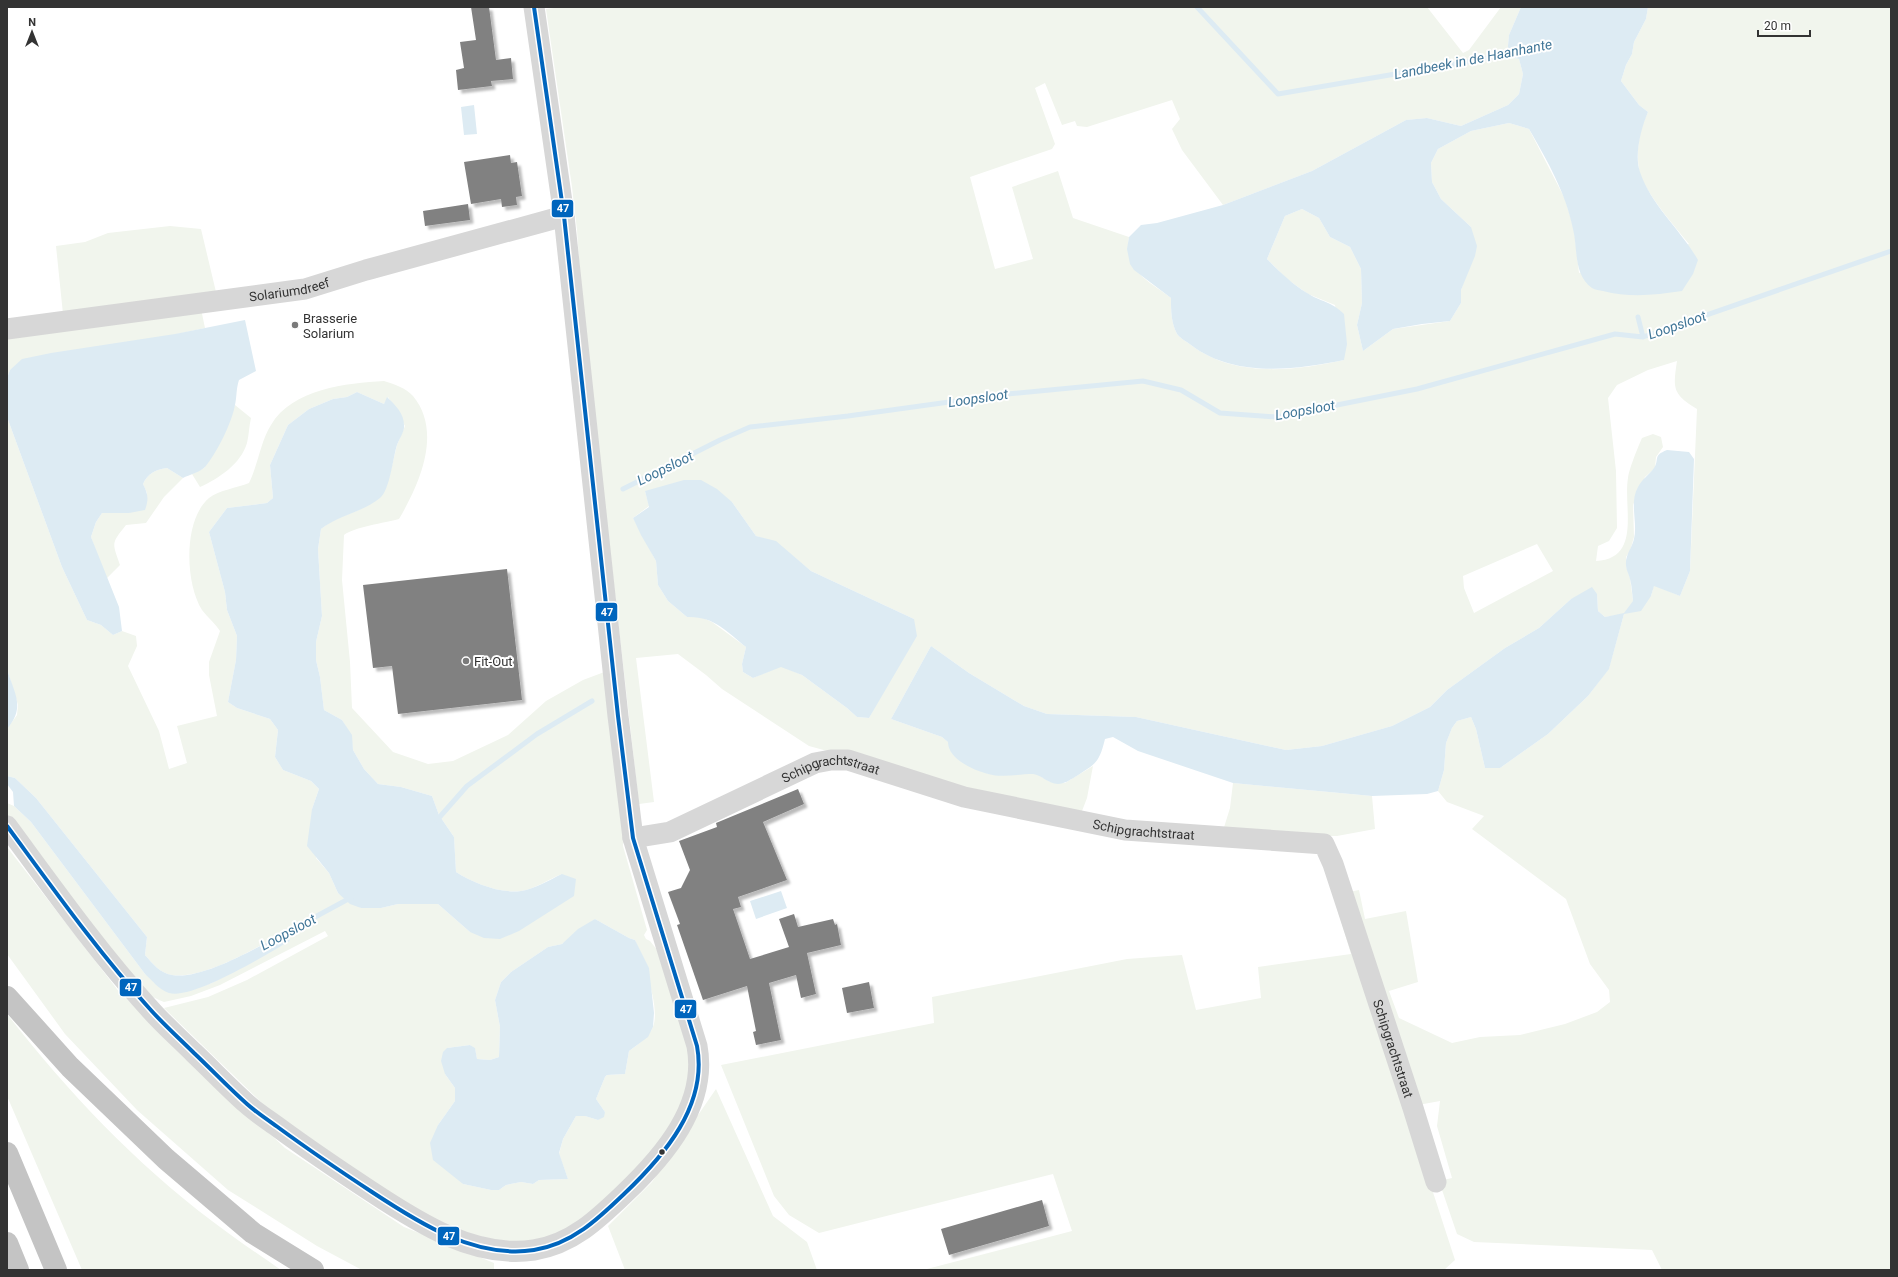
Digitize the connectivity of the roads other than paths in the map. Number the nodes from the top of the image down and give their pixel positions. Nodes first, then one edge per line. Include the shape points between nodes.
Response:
1 (534, 7) edge
2 (564, 216) junction
3 (7, 329) edge
4 (7, 826) edge
5 (633, 838) junction
6 (7, 997) edge
7 (7, 1153) edge
8 (1436, 1182) dead end
9 (7, 1243) edge
10 (18, 1270) edge
11 (56, 1270) edge
12 (313, 1270) edge

1 - 2 street
2 - 3 street, Solariumdreef via 305,289
2 - 5 street
4 - 5 street via 66,907 149,1009 248,1105 319,1158 397,1208 466,1243 501,1252 534,1250 557,1244 594,1223 664,1151 685,1118 698,1086 700,1061 697,1046
5 - 8 street, Schipgrachtstraat via 670,832 816,763 848,760 964,797 1125,830 1324,844
6 - 12 highway via 70,1067 166,1159 253,1233
7 - 11 highway
9 - 10 highway

